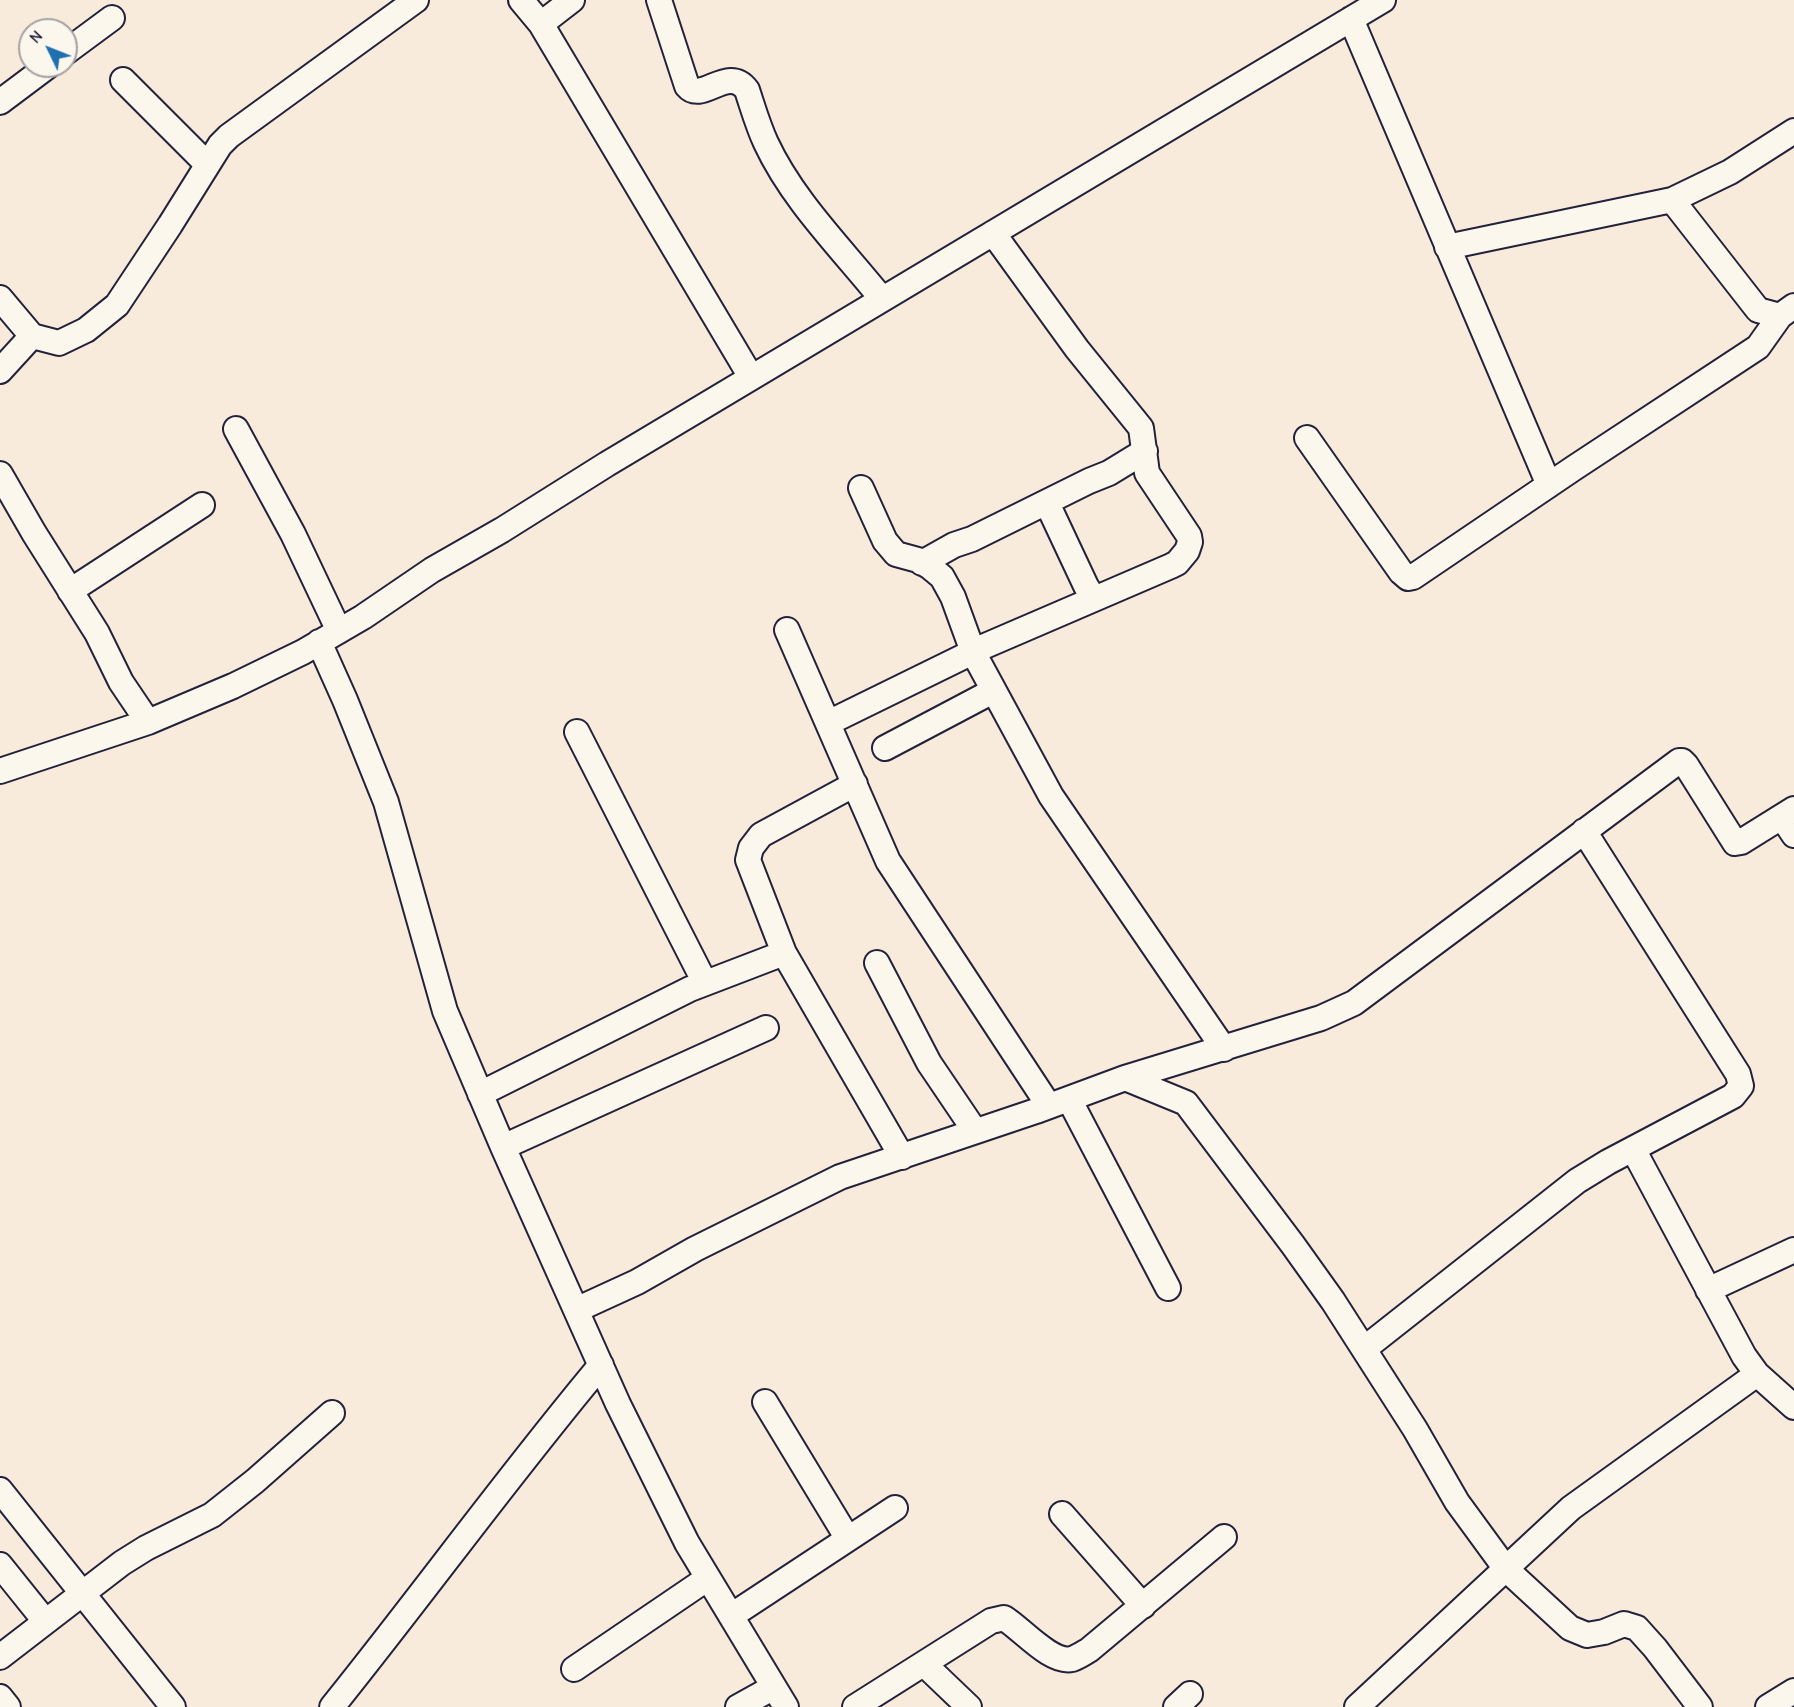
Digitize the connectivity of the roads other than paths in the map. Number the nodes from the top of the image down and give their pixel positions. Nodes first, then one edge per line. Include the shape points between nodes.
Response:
1 (416, 0) edge
2 (521, 0) edge
3 (572, 0) edge
4 (659, 0) edge
5 (1383, 0) edge
6 (112, 18) dead end
7 (1351, 19) junction
8 (541, 24) junction
9 (78, 43) edge
10 (32, 78) edge
11 (123, 80) dead end
12 (0, 102) edge
13 (1794, 131) edge
14 (207, 164) junction
15 (1672, 200) junction
16 (993, 233) junction
17 (1447, 247) junction
18 (0, 298) edge
19 (882, 299) junction
20 (1787, 311) edge
21 (32, 336) junction
22 (0, 371) edge
23 (751, 377) junction
24 (236, 429) dead end
25 (1306, 438) dead end
26 (1144, 451) junction
27 (0, 474) edge
28 (1549, 485) junction
29 (861, 488) dead end
30 (1047, 503) junction
31 (202, 505) dead end
32 (922, 563) junction
33 (70, 591) junction
34 (1094, 599) junction
35 (787, 630) dead end
36 (329, 637) junction
37 (974, 652) junction
38 (993, 691) junction
39 (148, 722) junction
40 (828, 723) junction
41 (577, 732) dead end
42 (885, 748) dead end
43 (0, 771) edge
44 (855, 784) junction
45 (1790, 820) edge
46 (1584, 831) junction
47 (784, 953) junction
48 (877, 963) dead end
49 (705, 983) junction
50 (766, 1028) dead end
51 (1224, 1049) junction
52 (1125, 1078) junction
53 (480, 1094) junction
54 (1059, 1103) junction
55 (975, 1131) junction
56 (503, 1147) junction
57 (1633, 1149) junction
58 (902, 1157) junction
59 (1794, 1250) edge
60 (1168, 1288) dead end
61 (1708, 1290) junction
62 (576, 1310) junction
63 (1364, 1349) junction
64 (601, 1365) junction
65 (1757, 1374) junction
66 (765, 1402) dead end
67 (1793, 1404) edge
68 (332, 1413) dead end
69 (0, 1490) edge
70 (895, 1508) dead end
71 (1062, 1514) dead end
72 (1224, 1537) dead end
73 (848, 1539) junction
74 (0, 1565) edge
75 (1506, 1569) junction
76 (708, 1578) junction
77 (82, 1593) junction
78 (1143, 1606) junction
79 (731, 1616) junction
80 (45, 1622) junction
81 (5, 1645) edge
82 (924, 1664) junction
83 (574, 1669) dead end
84 (1794, 1691) edge
85 (0, 1697) edge
86 (780, 1697) edge
87 (168, 1705) edge
88 (8, 1707) edge
89 (332, 1707) edge
90 (738, 1707) edge
91 (855, 1707) edge
92 (969, 1707) edge
93 (1357, 1707) edge
94 (1700, 1707) edge
95 (1768, 1707) edge

1 - 14 street via 229,136
2 - 8 street
3 - 8 street
4 - 19 street via 687,86 696,92 730,80 743,85 779,169
5 - 7 street
6 - 9 street
7 - 16 street
7 - 17 street
8 - 23 street
10 - 12 street
11 - 14 street
13 - 15 street via 1730,172
14 - 21 street via 117,304 86,330 59,343
15 - 17 street
15 - 20 street via 1758,310
16 - 19 street
16 - 26 street via 1070,339 1138,423
17 - 28 street
18 - 21 street
19 - 23 street
20 - 28 street via 1758,347
21 - 22 street
23 - 36 street via 432,570
24 - 36 street via 293,534
25 - 28 street via 1408,578
26 - 30 street
26 - 34 street via 1149,476 1189,536 1187,551 1171,566
27 - 33 street
29 - 32 street via 885,541 896,554
30 - 32 street
30 - 34 street
31 - 33 street
32 - 37 street via 942,577
33 - 39 street
34 - 37 street
35 - 40 street
36 - 39 street via 232,686
36 - 53 street via 345,700 386,802 445,1011
37 - 38 street
37 - 40 street
38 - 42 street
38 - 51 street via 1069,825
39 - 43 street
40 - 44 street
41 - 49 street
44 - 47 street via 761,835 751,848 748,860
44 - 54 street via 888,861
45 - 46 street via 1735,843 1686,765 1679,761
46 - 51 street via 1354,1003 1321,1018
46 - 57 street via 1741,1081 1733,1096
47 - 49 street
47 - 58 street
48 - 55 street via 929,1064
49 - 53 street
50 - 56 street
51 - 52 street
52 - 54 street
52 - 63 street via 1186,1103 1293,1245
53 - 56 street
54 - 55 street
54 - 60 street
55 - 58 street
56 - 62 street
57 - 61 street
57 - 63 street via 1562,1192
58 - 62 street via 840,1178
59 - 61 street
61 - 65 street
62 - 64 street
63 - 75 street via 1457,1502
64 - 76 street via 687,1543
64 - 89 street
65 - 67 street
65 - 75 street via 1571,1508
66 - 73 street
68 - 77 street via 212,1515 146,1548
69 - 77 street
70 - 73 street
71 - 78 street
72 - 78 street
73 - 79 street
74 - 80 street
75 - 93 street
75 - 94 street via 1570,1628 1587,1635 1624,1624 1637,1628
76 - 79 street
76 - 83 street
77 - 80 street
77 - 87 street
78 - 82 street via 1089,1650 1071,1659 1049,1654 1004,1618 991,1622
79 - 86 street
80 - 81 street
82 - 91 street
82 - 92 street
84 - 95 street
85 - 88 street
86 - 90 street

